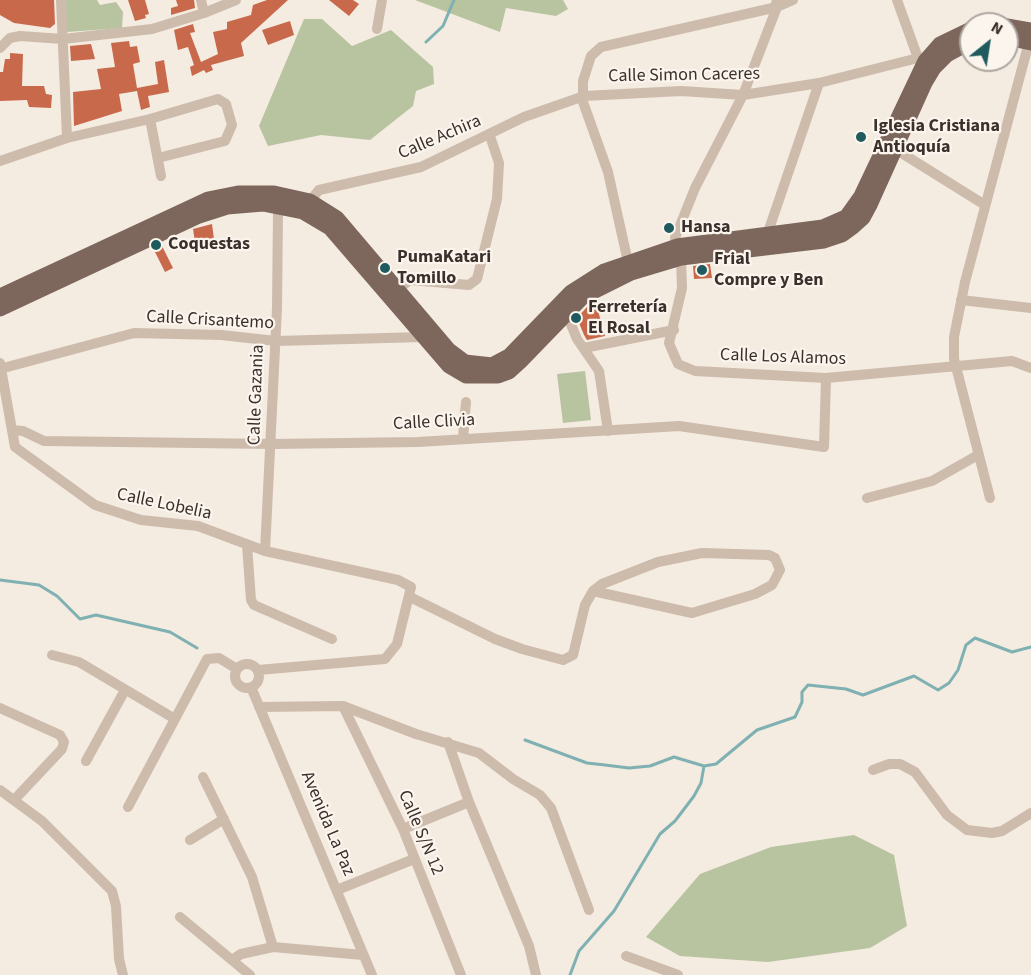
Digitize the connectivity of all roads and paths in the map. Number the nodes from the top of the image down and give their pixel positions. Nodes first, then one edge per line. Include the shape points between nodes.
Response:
1 (62, 0) edge
2 (201, 0) edge
3 (236, 0) edge
4 (382, 0) edge
5 (793, 0) edge
6 (897, 0) edge
7 (776, 3) edge
8 (204, 13) junction
9 (377, 29) dead end
10 (959, 35) edge
11 (1030, 35) edge
12 (63, 39) junction
13 (0, 48) edge
14 (959, 48) edge
15 (926, 62) junction
16 (819, 82) junction
17 (743, 95) junction
18 (584, 96) junction
19 (150, 119) junction
20 (490, 136) junction
21 (67, 138) junction
22 (889, 147) junction
23 (158, 158) junction
24 (0, 161) edge
25 (161, 176) dead end
26 (285, 201) junction
27 (310, 201) junction
28 (985, 205) junction
29 (768, 241) junction
30 (679, 252) junction
31 (629, 268) junction
32 (398, 289) junction
33 (0, 296) edge
34 (961, 300) junction
35 (1031, 308) edge
36 (0, 309) edge
37 (564, 316) junction
38 (674, 330) junction
39 (428, 334) junction
40 (276, 341) junction
41 (584, 348) junction
42 (0, 367) edge
43 (958, 368) junction
44 (1031, 368) edge
45 (826, 378) junction
46 (466, 402) dead end
47 (12, 430) junction
48 (608, 431) junction
49 (463, 438) junction
50 (272, 444) junction
51 (978, 455) junction
52 (867, 498) dead end
53 (990, 498) dead end
54 (247, 544) junction
55 (265, 551) junction
56 (593, 591) junction
57 (410, 597) junction
58 (332, 639) dead end
59 (52, 655) dead end
60 (237, 669) junction
61 (258, 670) junction
62 (251, 687) junction
63 (125, 690) junction
64 (343, 706) junction
65 (259, 707) junction
66 (0, 708) edge
67 (175, 719) junction
68 (448, 742) junction
69 (86, 761) dead end
70 (873, 770) dead end
71 (203, 777) dead end
72 (0, 790) edge
73 (15, 799) junction
74 (469, 802) junction
75 (128, 807) dead end
76 (1031, 813) edge
77 (224, 819) junction
78 (403, 829) junction
79 (190, 840) dead end
80 (414, 859) junction
81 (337, 890) junction
82 (589, 910) dead end
83 (180, 917) dead end
84 (273, 947) junction
85 (363, 955) junction
86 (626, 956) dead end
87 (232, 960) junction
88 (536, 971) edge
89 (123, 975) edge
90 (250, 975) edge
91 (372, 975) edge
92 (461, 975) edge
93 (678, 975) edge

1 - 12 street
2 - 8 street
3 - 8 street
4 - 9 street
5 - 7 street
6 - 15 street
7 - 17 street, Calle Los Alamos
7 - 18 street via 601,47 591,56 583,81
8 - 12 street via 152,29
10 - 15 main road via 940,45
11 - 28 street
12 - 13 street via 20,36 9,38
12 - 21 street
14 - 15 main road
15 - 16 street, Calle Simon Caceres
15 - 22 main road
16 - 17 street, Calle Simon Caceres
16 - 29 street
17 - 18 street, Calle Simon Caceres via 671,91
17 - 30 street, Calle Los Alamos via 695,188 675,238
18 - 20 street, Calle Achira via 524,117
18 - 31 street via 608,172
19 - 21 street
19 - 23 street
19 - 23 street via 218,99 226,104 232,125 225,141 219,144
20 - 27 street, Calle Achira via 407,172 319,190
20 - 32 street via 500,164 497,199 474,284 410,280
21 - 24 street
22 - 28 street
22 - 29 main road via 846,217
23 - 25 street
26 - 27 main road
26 - 33 main road via 238,193 208,199
26 - 36 main road via 243,205 199,216
26 - 39 main road via 330,228
26 - 40 street, Calle Gazania via 278,212
27 - 32 main road via 349,230
28 - 34 street
29 - 30 main road
30 - 31 main road
30 - 38 street, Calle Los Alamos via 682,288
31 - 37 main road
31 - 39 main road via 604,271 571,291 500,363 465,363
32 - 39 main road
34 - 35 street
34 - 43 street via 954,338
37 - 39 main road via 514,367 489,378 457,371 441,358
37 - 41 street
38 - 41 street
38 - 45 street, Calle Los Alamos via 669,343 678,364 695,371
39 - 40 street, Calle Crisantemo
40 - 42 street, Calle Crisantemo via 134,333
40 - 50 street, Calle Gazania
41 - 48 street via 599,370
42 - 47 street, Calle Lobelia
43 - 44 street, Calle Los Alamos via 1012,361
43 - 45 street, Calle Los Alamos
43 - 51 street
45 - 48 street, Calle Clivia via 824,447 679,426
46 - 49 street
47 - 50 street, Calle Clivia via 22,430 44,441
47 - 54 street, Calle Lobelia via 19,452 95,505 141,520 198,526
48 - 49 street, Calle Clivia
49 - 50 street, Calle Clivia
50 - 55 street, Calle Gazania
51 - 52 street via 932,481
51 - 53 street
54 - 55 street, Calle Lobelia
54 - 58 street via 254,605
55 - 57 street, Calle Lobelia via 409,585
56 - 56 street via 692,613 755,594 772,585 780,570 775,558 769,555 702,553 658,562
56 - 57 street via 585,605 573,655 563,660 495,639
57 - 61 street via 397,644 385,659
59 - 63 street via 79,662
60 - 61 street via 245,663
60 - 62 street via 238,683
60 - 67 street via 219,658 207,659
61 - 62 street via 258,680
62 - 65 street, Avenida La Paz
63 - 67 street
63 - 69 street
64 - 65 street
64 - 68 street
64 - 78 street, Calle S/N 12
65 - 81 street, Avenida La Paz
66 - 73 street via 60,735 64,742 62,749
67 - 75 street
68 - 74 street
68 - 82 street via 478,753 546,800
70 - 76 street via 900,764 915,772 947,815 967,830 1002,831
71 - 77 street
72 - 73 street
73 - 89 street via 112,891 117,906
74 - 78 street
74 - 88 street
77 - 79 street
77 - 84 street via 252,877
78 - 80 street, Calle S/N 12
80 - 81 street
80 - 92 street, Calle S/N 12
81 - 85 street, Avenida La Paz
83 - 87 street
84 - 85 street
84 - 87 street
85 - 91 street, Avenida La Paz
86 - 93 street
87 - 90 street

